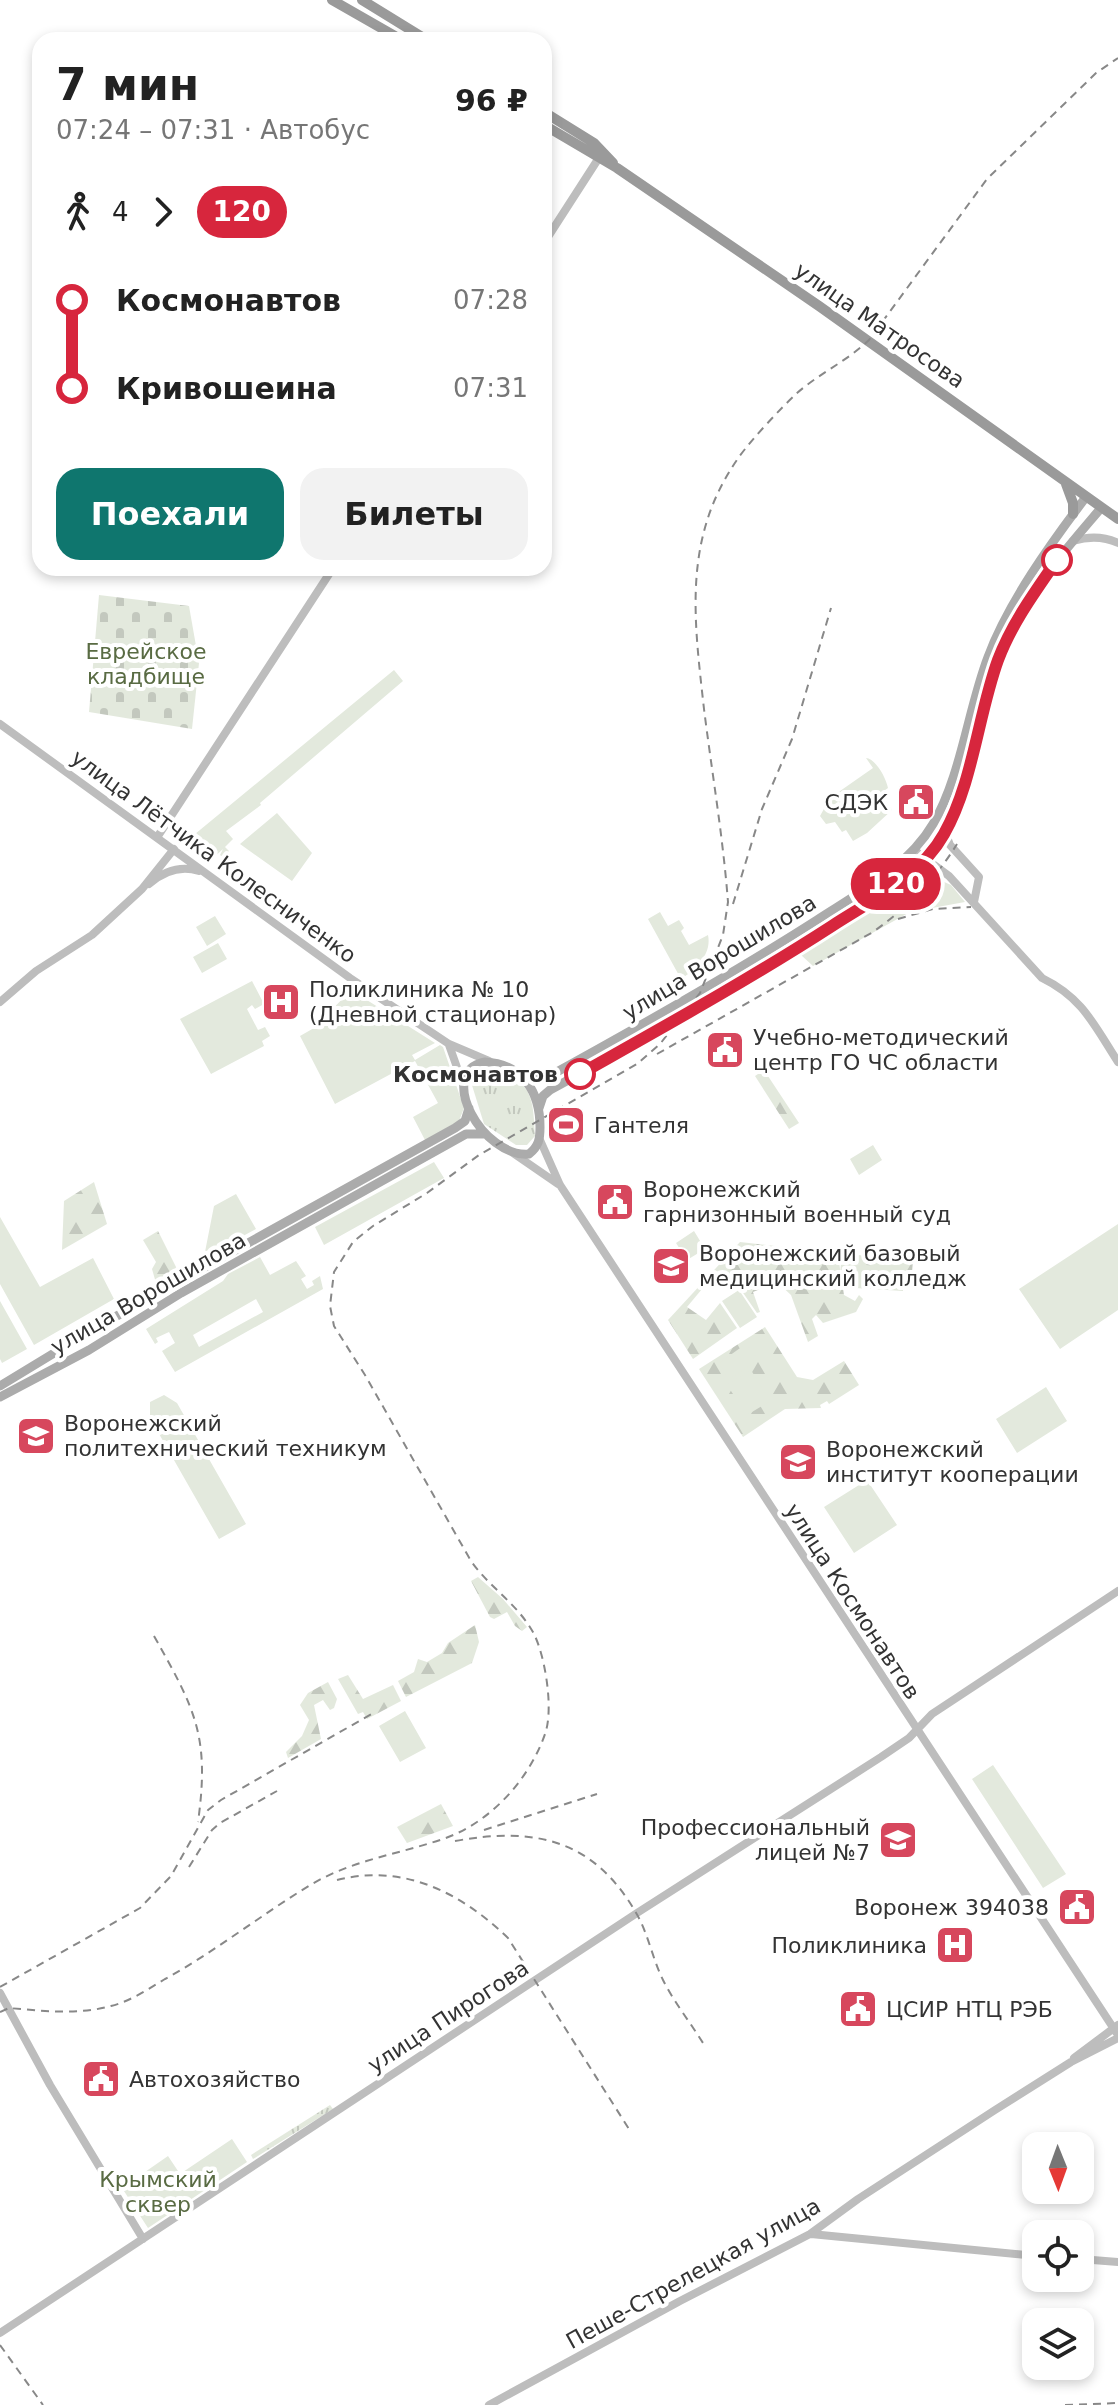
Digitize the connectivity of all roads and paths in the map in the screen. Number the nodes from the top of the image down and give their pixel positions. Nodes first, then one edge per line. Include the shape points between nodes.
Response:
1 (362, 0) edge
2 (339, 2) edge
3 (389, 32) edge
4 (414, 32) edge
5 (552, 118) edge
6 (552, 129) edge
7 (601, 155) junction
8 (552, 231) edge
9 (1065, 482) junction
10 (1086, 497) junction
11 (1101, 508) junction
12 (1073, 514) junction
13 (1118, 519) edge
14 (1072, 542) junction
15 (1118, 543) edge
16 (328, 576) edge
17 (0, 724) edge
18 (945, 832) junction
19 (158, 836) junction
20 (174, 849) junction
21 (914, 850) junction
22 (926, 859) junction
23 (210, 876) junction
24 (142, 889) junction
25 (974, 902) junction
26 (0, 1002) edge
27 (449, 1044) junction
28 (1118, 1062) edge
29 (494, 1063) junction
30 (522, 1078) junction
31 (464, 1087) junction
32 (469, 1108) junction
33 (539, 1108) junction
34 (483, 1134) junction
35 (540, 1140) junction
36 (512, 1152) junction
37 (560, 1185) junction
38 (76, 1340) junction
39 (84, 1352) junction
40 (0, 1386) edge
41 (0, 1397) edge
42 (1118, 1591) edge
43 (916, 1730) junction
44 (0, 1993) edge
45 (1117, 2031) edge
46 (810, 2234) junction
47 (143, 2239) junction
48 (1022, 2255) edge
49 (1094, 2260) edge
50 (1118, 2262) edge
51 (0, 2333) edge
52 (489, 2405) edge

1 - 4 highway
2 - 3 highway
5 - 7 highway, улица Матросова
6 - 7 highway, улица Матросова
7 - 8 street
7 - 9 highway, улица Матросова
9 - 10 highway, улица Матросова
9 - 12 highway
10 - 11 highway, улица Матросова
10 - 12 main road, улица Ворошилова
11 - 13 highway, улица Матросова
11 - 14 main road, улица Ворошилова
12 - 21 main road, улица Ворошилова via 1003,625 988,657 941,810
14 - 15 street via 1088,537
14 - 18 main road, улица Ворошилова via 1029,601 998,660
16 - 19 street
17 - 19 street, улица Лётчика Колесниченко
18 - 22 main road, улица Ворошилова
18 - 25 street via 979,877
19 - 20 street, улица Лётчика Колесниченко
20 - 23 street, улица Лётчика Колесниченко
20 - 24 street
21 - 22 street
21 - 30 main road, улица Ворошилова via 844,902 700,993 544,1079
22 - 25 street
22 - 33 main road, улица Ворошилова via 881,894 726,993 550,1090
23 - 24 street via 180,868
23 - 27 street, улица Лётчика Колесниченко
24 - 26 street via 92,935
25 - 28 street via 1042,978 1080,1004
27 - 29 street, улица Лётчика Колесниченко
27 - 31 street
29 - 30 main road
29 - 31 main road via 471,1068
30 - 33 main road via 534,1090
31 - 32 main road
32 - 34 main road
32 - 38 main road, улица Ворошилова via 465,1121 455,1128
33 - 35 main road
34 - 36 main road
34 - 39 main road, улица Ворошилова via 466,1134 429,1153
35 - 36 main road via 529,1154
35 - 37 street, улица Космонавтов
36 - 37 street, улица Космонавтов
37 - 43 street, улица Космонавтов
38 - 39 main road
38 - 40 main road, улица Ворошилова
39 - 41 main road, улица Ворошилова
42 - 43 street, улица Пирогова via 932,1714
43 - 45 street, улица Космонавтов
43 - 47 street, улица Пирогова
44 - 47 street
45 - 46 street, Пеше-Стрелецкая улица
46 - 48 street
46 - 52 street, Пеше-Стрелецкая улица
47 - 51 street, улица Пирогова
49 - 50 street

